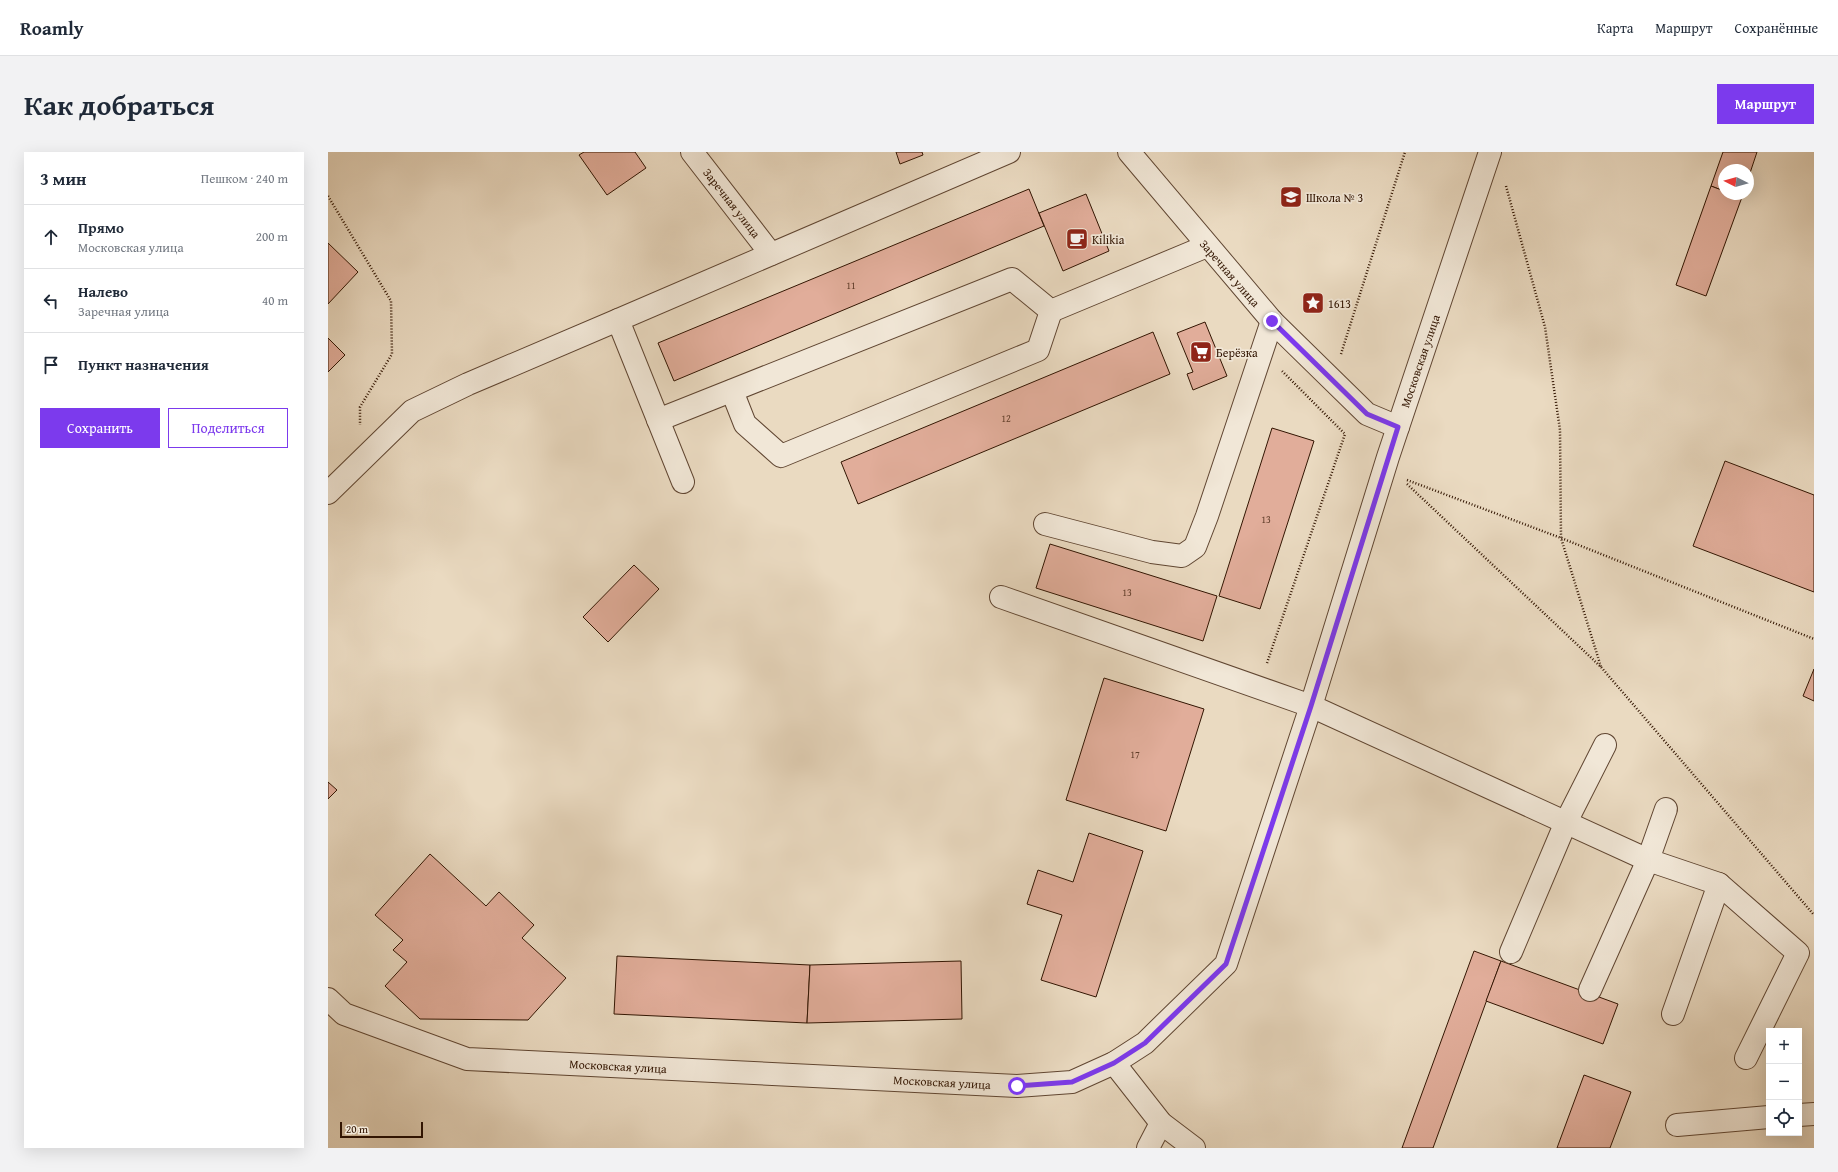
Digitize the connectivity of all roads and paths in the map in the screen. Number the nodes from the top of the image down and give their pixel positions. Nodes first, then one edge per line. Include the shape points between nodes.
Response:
1 (692, 152) edge
2 (1008, 152) edge
3 (1129, 152) edge
4 (1405, 152) edge
5 (1490, 152) edge
6 (1506, 185) dead end
7 (328, 196) edge
8 (1207, 246) junction
9 (771, 254) junction
10 (1051, 311) junction
11 (618, 320) junction
12 (1272, 321) junction
13 (1262, 351) junction
14 (1332, 381) junction
15 (732, 391) junction
16 (658, 420) junction
17 (1398, 427) junction
18 (358, 464) junction
19 (683, 482) dead end
20 (328, 493) edge
21 (1045, 524) dead end
22 (1561, 538) junction
23 (1001, 597) dead end
24 (1814, 639) edge
25 (1601, 667) junction
26 (1258, 688) junction
27 (1311, 706) junction
28 (1605, 745) dead end
29 (1666, 809) dead end
30 (1566, 822) junction
31 (1648, 860) junction
32 (1719, 884) junction
33 (1814, 915) edge
34 (1512, 952) dead end
35 (1590, 990) dead end
36 (328, 999) edge
37 (1673, 1014) dead end
38 (1746, 1058) dead end
39 (1114, 1063) junction
40 (1814, 1114) edge
41 (1802, 1115) edge
42 (1766, 1117) edge
43 (1161, 1123) junction
44 (1677, 1125) dead end
45 (1148, 1148) edge
46 (1195, 1148) edge

1 - 9 street, Заречная улица
2 - 9 street
3 - 8 street, Заречная улица
4 - 14 path
5 - 17 street, Московская улица
6 - 22 path via 1545,327 1560,430
7 - 18 path via 391,301 392,354 360,407
8 - 10 street
8 - 12 street, Заречная улица
9 - 11 street
10 - 15 street via 1012,279
10 - 15 street via 1038,350 781,456 746,424
11 - 16 street
11 - 18 street via 468,384 412,411
12 - 13 street
12 - 14 street, Заречная улица
13 - 21 street via 1208,516 1195,547 1182,556 1152,552
13 - 26 path via 1346,434
14 - 17 street, Заречная улица via 1367,414
15 - 16 street
16 - 19 street
17 - 27 street, Московская улица
18 - 20 street
22 - 24 path
22 - 25 path
22 - 25 path via 1401,478
23 - 26 street
25 - 33 path
26 - 27 street
27 - 30 street
27 - 39 street, Московская улица via 1226,964 1145,1043
28 - 30 street
29 - 31 street
30 - 31 street
30 - 34 street
31 - 32 street
31 - 35 street
32 - 37 street
32 - 38 street via 1798,953
36 - 39 street, Московская улица via 344,1014 467,1059 1017,1086 1072,1082
39 - 43 street
40 - 41 street
42 - 44 street
43 - 45 street
43 - 46 street

